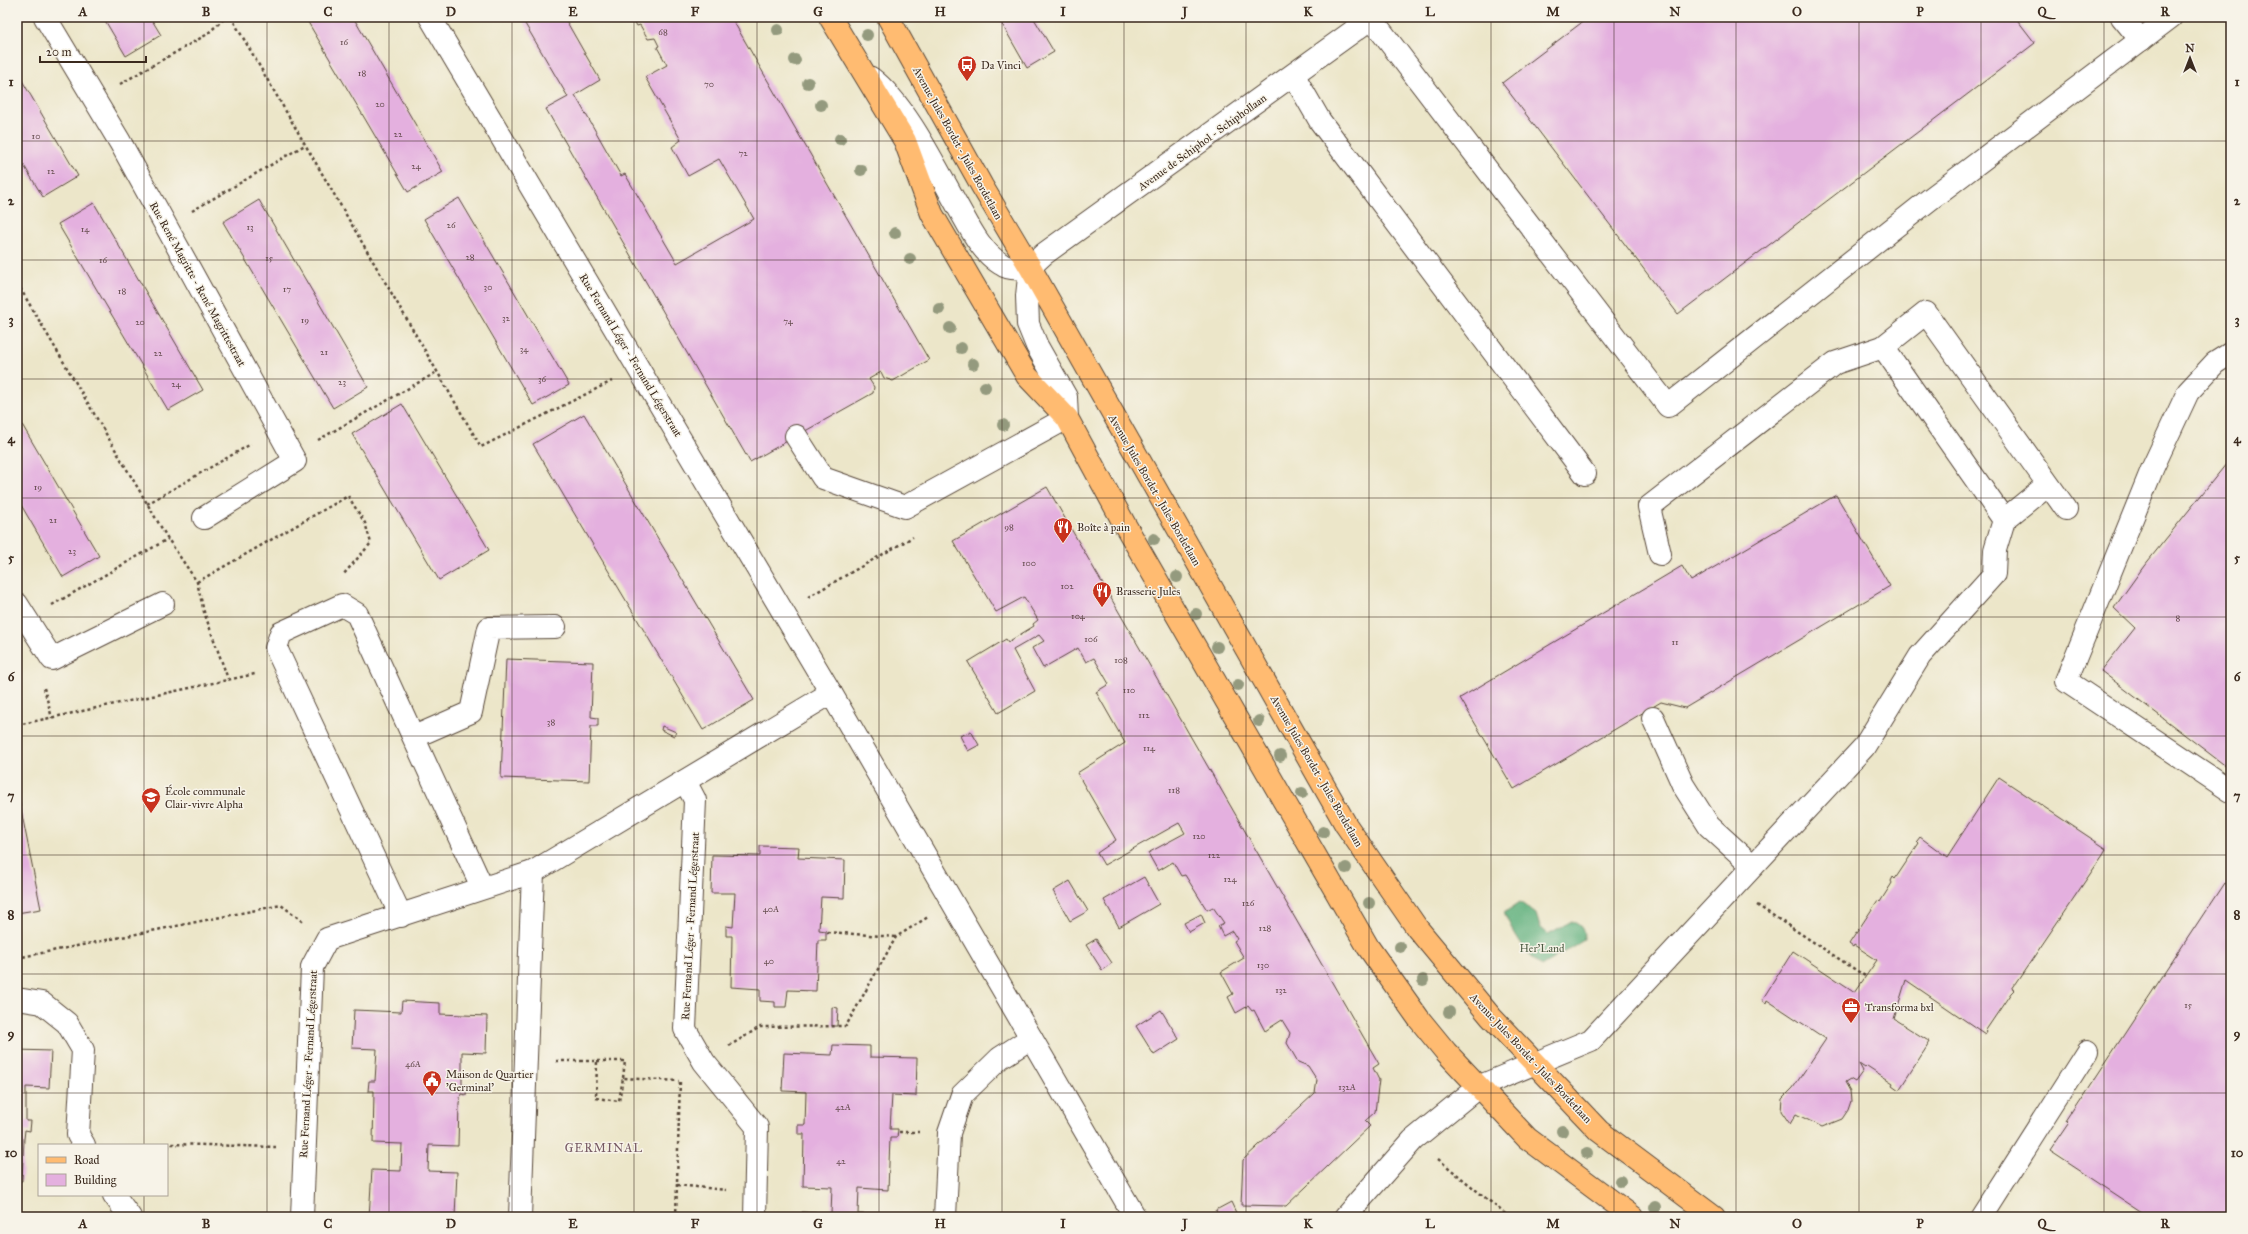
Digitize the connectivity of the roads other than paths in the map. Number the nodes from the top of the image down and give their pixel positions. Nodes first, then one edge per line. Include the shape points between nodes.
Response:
1 (45, 17) edge
2 (430, 17) edge
3 (830, 17) edge
4 (888, 17) edge
5 (2122, 17) edge
6 (2171, 17) edge
7 (1372, 18) edge
8 (1349, 24) edge
9 (2141, 40) junction
10 (864, 73) junction
11 (1294, 76) junction
12 (1030, 267) junction
13 (1883, 347) junction
14 (2231, 353) edge
15 (1067, 418) junction
16 (796, 436) dead end
17 (1585, 474) dead end
18 (2047, 485) junction
19 (2066, 509) dead end
20 (204, 518) dead end
21 (2004, 520) junction
22 (1660, 554) dead end
23 (163, 604) dead end
24 (22, 612) edge
25 (555, 627) dead end
26 (831, 694) junction
27 (1653, 718) dead end
28 (414, 737) junction
29 (685, 781) junction
30 (2231, 791) edge
31 (1753, 866) junction
32 (533, 872) junction
33 (482, 887) junction
34 (401, 916) junction
35 (17, 999) edge
36 (1031, 1038) junction
37 (2087, 1051) dead end
38 (1535, 1064) junction
39 (1478, 1087) junction
40 (83, 1144) edge
41 (115, 1196) edge
42 (130, 1217) edge
43 (302, 1217) edge
44 (520, 1217) edge
45 (755, 1217) edge
46 (945, 1217) edge
47 (1135, 1217) edge
48 (1345, 1217) edge
49 (1632, 1217) edge
50 (1714, 1217) edge
51 (1981, 1217) edge

1 - 20 street, Rue René Magritte - René Magrittestraat via 95,99 295,461
2 - 26 street, Rue Fernand Léger - Fernand Légerstraat
3 - 10 main road
4 - 12 main road, Avenue Jules Bordet - Jules Bordetlaan
5 - 9 street
6 - 9 street
7 - 8 street, Avenue de Schiphol - Schiphollaan
7 - 9 street via 1668,406 1923,205
8 - 11 street, Avenue de Schiphol - Schiphollaan
10 - 12 street via 884,88 908,120 972,231 987,252 1002,265 1017,269
10 - 15 main road via 905,141 932,214 1027,376
11 - 12 street, Avenue de Schiphol - Schiphollaan via 1044,254
11 - 17 street via 1320,121
12 - 15 street via 1026,296 1028,324 1037,346 1066,397
12 - 38 main road, Avenue Jules Bordet - Jules Bordetlaan via 1346,824 1417,928 1491,1017
13 - 18 street via 1926,313
13 - 21 street
13 - 22 street via 1835,363 1649,507
14 - 30 street via 2215,363 2188,392 2153,467 2066,681
15 - 16 street via 905,507 824,478
15 - 39 main road via 1125,525 1368,947 1419,1018
18 - 19 street
18 - 21 street
21 - 31 street via 1995,550 1994,574 1920,656 1864,747
23 - 24 street via 52,659
25 - 28 street via 489,628 471,712
26 - 29 street
26 - 36 street, Rue Fernand Léger - Fernand Légerstraat
27 - 31 street via 1682,785 1709,826
28 - 33 street
28 - 34 street via 357,614 342,605 281,633 276,648
29 - 32 street
29 - 45 street, Rue Fernand Léger - Fernand Légerstraat via 695,800 685,1029 704,1062 757,1127
31 - 38 street via 1591,1040
32 - 33 street
32 - 44 street
33 - 34 street
34 - 43 street, Rue Fernand Léger - Fernand Légerstraat via 327,939 312,967
35 - 40 street via 42,1003 67,1023 83,1050 78,1136
36 - 46 street via 1000,1058 962,1095 949,1132
36 - 47 street, Rue Fernand Léger - Fernand Légerstraat
37 - 51 street
38 - 39 street
38 - 50 main road, Avenue Jules Bordet - Jules Bordetlaan via 1599,1131
39 - 48 street via 1412,1140
39 - 49 main road via 1527,1138
41 - 42 street

